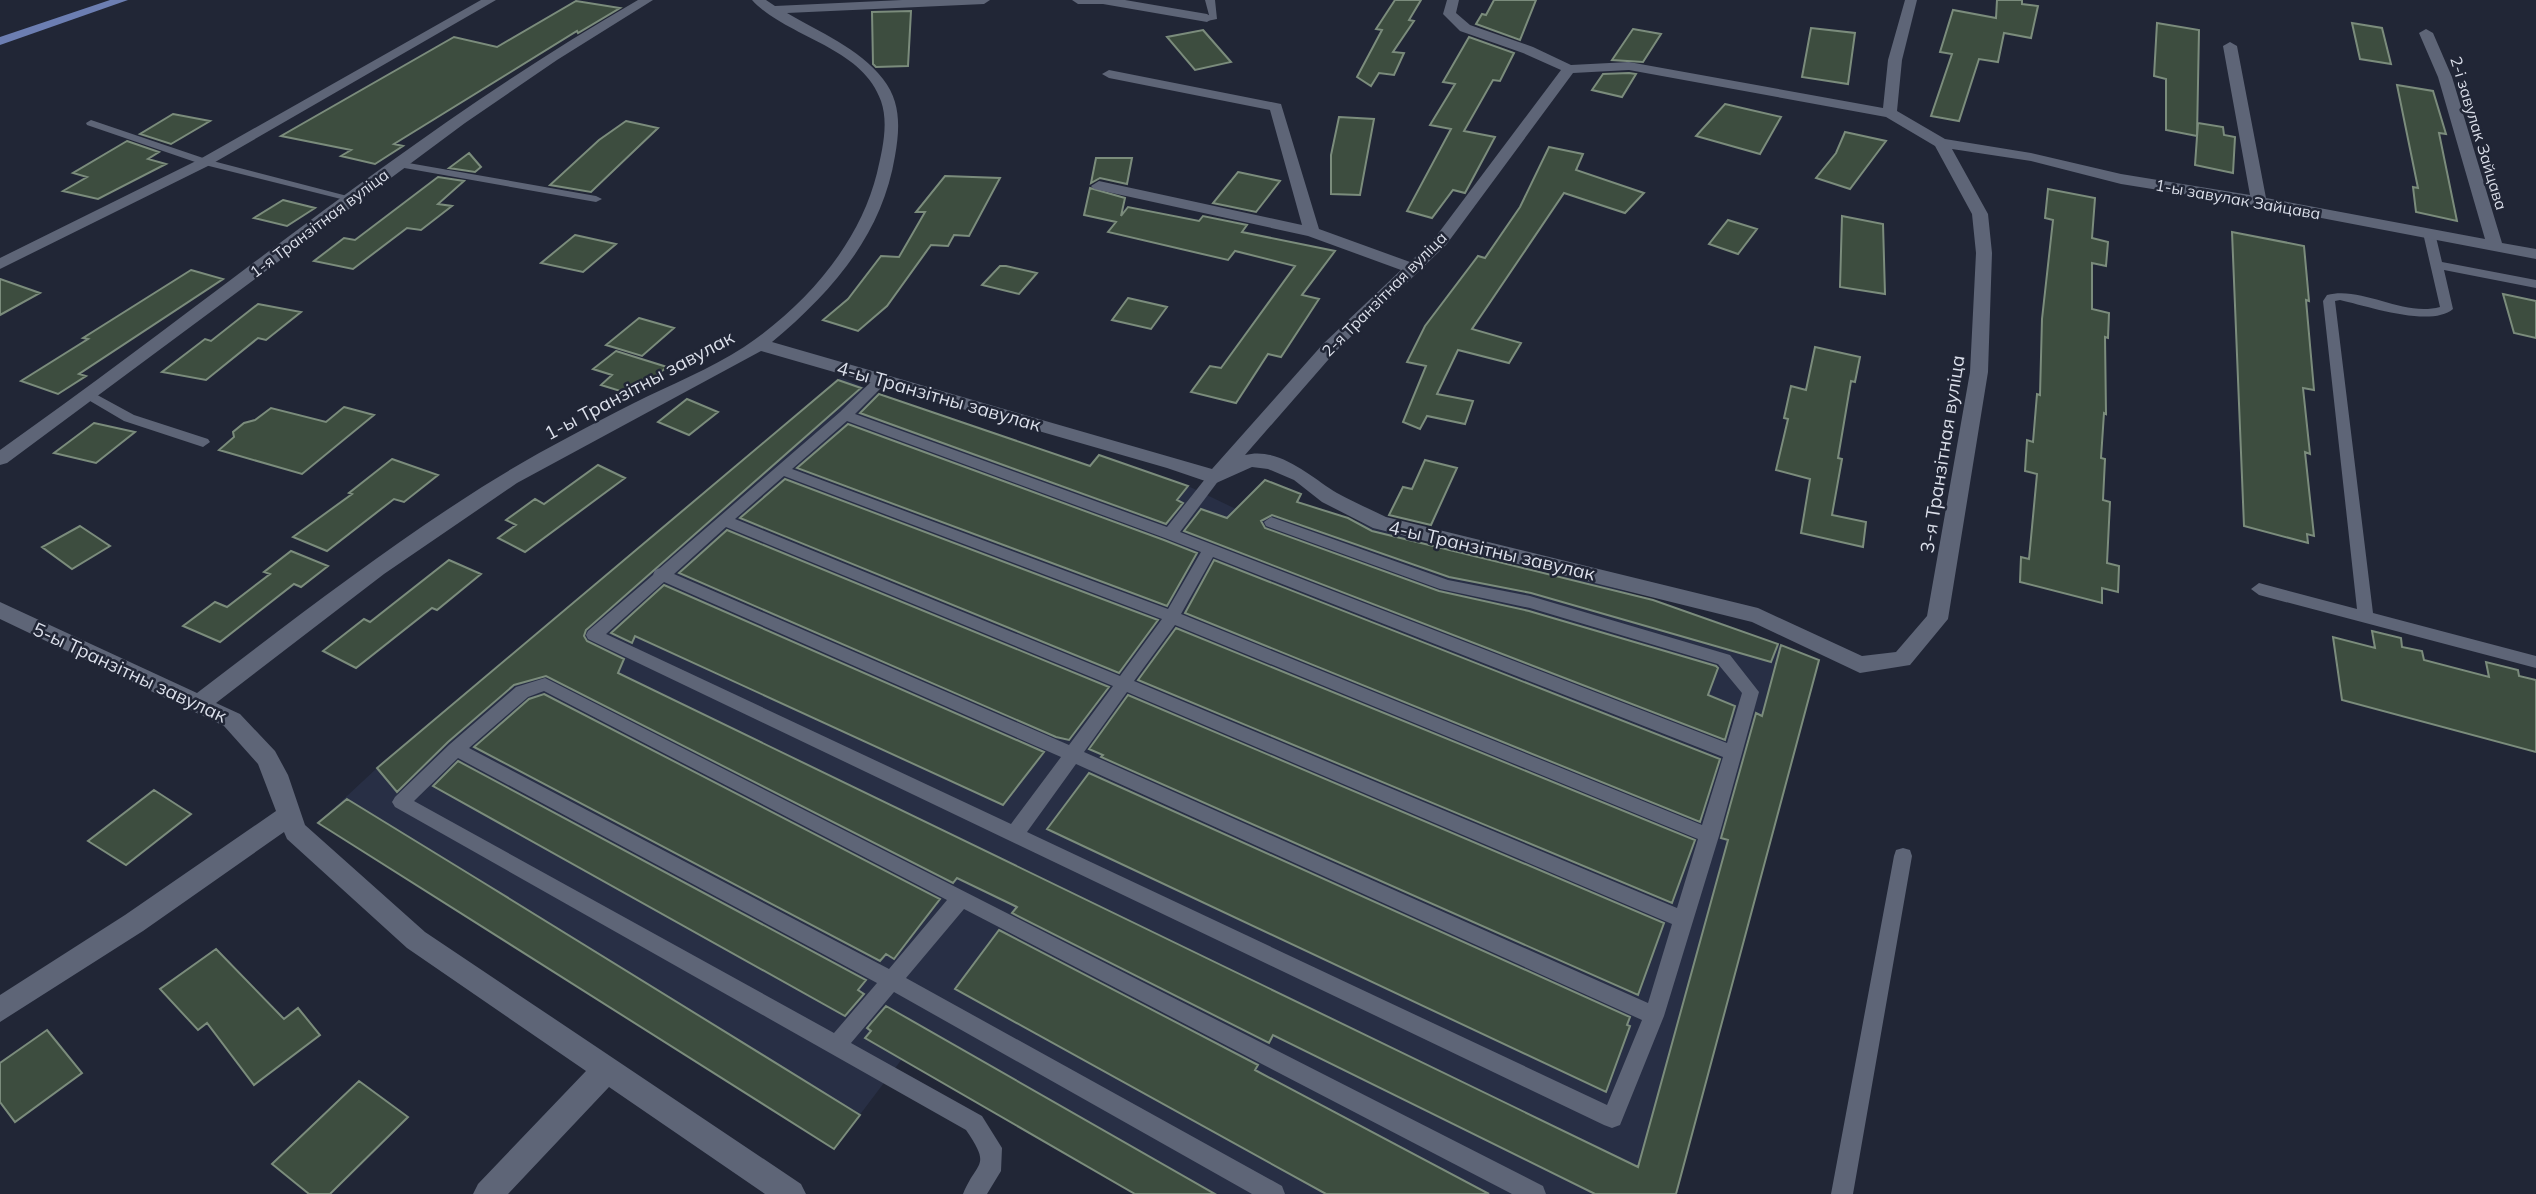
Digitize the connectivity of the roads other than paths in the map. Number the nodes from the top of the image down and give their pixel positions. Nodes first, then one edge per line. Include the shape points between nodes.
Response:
1 (84, 0) edge
2 (122, 0) edge
3 (490, 0) edge
4 (647, 0) edge
5 (984, 0) edge
6 (1078, 0) edge
7 (1210, 0) edge
8 (1453, 0) edge
9 (1911, 0) edge
10 (764, 5) edge
11 (1208, 18) joint
12 (0, 28) edge
13 (2427, 33) dead end
14 (0, 41) edge
15 (2230, 46) dead end
16 (1569, 69) junction
17 (1109, 74) dead end
18 (1890, 113) junction
19 (91, 123) dead end
20 (1941, 143) junction
21 (205, 162) junction
22 (397, 164) junction
23 (1099, 186) dead end
24 (349, 198) junction
25 (596, 199) dead end
26 (2259, 201) junction
27 (1311, 232) junction
28 (2430, 233) junction
29 (2495, 245) junction
30 (2536, 254) edge
31 (0, 264) edge
32 (2438, 265) junction
33 (1412, 268) junction
34 (2536, 284) edge
35 (758, 344) junction
36 (882, 379) junction
37 (90, 395) junction
38 (845, 415) junction
39 (203, 442) dead end
40 (0, 459) edge
41 (781, 470) junction
42 (1214, 477) junction
43 (723, 520) junction
44 (1271, 522) dead end
45 (1170, 534) junction
46 (1210, 549) junction
47 (660, 574) junction
48 (2259, 589) dead end
49 (0, 610) edge
50 (1172, 617) junction
51 (2367, 617) junction
52 (1937, 620) joint
53 (2536, 662) edge
54 (1124, 684) junction
55 (200, 703) junction
56 (456, 749) junction
57 (1733, 753) junction
58 (1074, 755) junction
59 (288, 816) junction
60 (1014, 835) junction
61 (1710, 836) junction
62 (1903, 856) dead end
63 (961, 898) junction
64 (1684, 920) junction
65 (893, 981) junction
66 (0, 1010) edge
67 (1654, 1016) junction
68 (835, 1047) junction
69 (606, 1070) junction
70 (1845, 1193) edge
71 (488, 1194) edge
72 (792, 1194) edge
73 (974, 1194) edge
74 (1274, 1194) edge
75 (1535, 1194) edge

1 - 12 main road
2 - 14 main road
3 - 21 street
4 - 22 street, 1-я Транзітная вуліца via 594,29
5 - 10 street
6 - 11 street
7 - 11 lane via 1214,17
8 - 16 street via 1449,14 1465,28
9 - 18 street via 1895,60
10 - 35 street, 1-ы Транзітны завулак via 865,70 887,99 891,136 884,180 871,219 848,258 825,285
13 - 29 street, 2-і завулак Зайцава via 2458,116
15 - 26 street
16 - 18 street via 1629,66
16 - 33 street, 2-я Транзітная вуліца via 1440,242
17 - 27 street via 1276,107
18 - 20 street
19 - 21 lane
20 - 26 street, 1-ы завулак Зайцава via 2031,157 2120,180
20 - 52 street, 3-я Транзітная вуліца via 1980,214 1984,253 1979,372
21 - 24 lane
21 - 31 street
22 - 24 street, 1-я Транзітная вуліца
22 - 25 lane
23 - 27 street
24 - 37 street, 1-я Транзітная вуліца
26 - 28 street, 1-ы завулак Зайцава
27 - 33 street
28 - 29 street, 1-ы завулак Зайцава
28 - 32 lane
29 - 30 street, 1-ы завулак Зайцава
32 - 34 lane
32 - 51 lane via 2447,309 2443,312 2426,313 2340,296 2329,301
33 - 42 street, 2-я Транзітная вуліца via 1329,348
35 - 36 street, 4-ы Транзітны завулак
35 - 55 street, 1-ы Транзітны завулак via 489,491 373,570
36 - 38 lane
36 - 42 street, 4-ы Транзітны завулак
37 - 39 lane via 128,418
37 - 40 street, 1-я Транзітная вуліца
38 - 41 lane
38 - 45 lane
41 - 43 lane
41 - 50 lane
42 - 45 lane
42 - 52 street, 4-ы Транзітны завулак via 1250,460 1271,463 1301,475 1329,497 1380,523 1758,616 1860,665 1902,659
43 - 47 lane
43 - 54 lane
44 - 57 lane via 1446,585 1530,602 1724,659 1751,692
45 - 46 lane
46 - 50 lane
46 - 57 lane
47 - 58 lane
47 - 60 lane via 594,635
48 - 51 lane
49 - 55 street, 5-ы Транзітны завулак
50 - 54 lane
50 - 61 lane
51 - 53 lane
54 - 58 lane
54 - 64 lane
55 - 59 street, 5-ы Транзітны завулак via 232,719 265,754 280,784
56 - 63 lane via 522,692 545,684
56 - 65 lane
56 - 68 lane via 401,802
57 - 61 lane
58 - 60 lane
58 - 67 lane
59 - 66 street
59 - 69 street, 5-ы Транзітны завулак via 296,832 416,940
60 - 67 lane via 1612,1118
61 - 64 lane
62 - 70 lane
63 - 65 lane
63 - 75 lane
64 - 67 lane
65 - 68 lane
65 - 74 lane
68 - 73 lane via 974,1123 991,1148 990,1171
69 - 71 street
69 - 72 street, 5-ы Транзітны завулак

